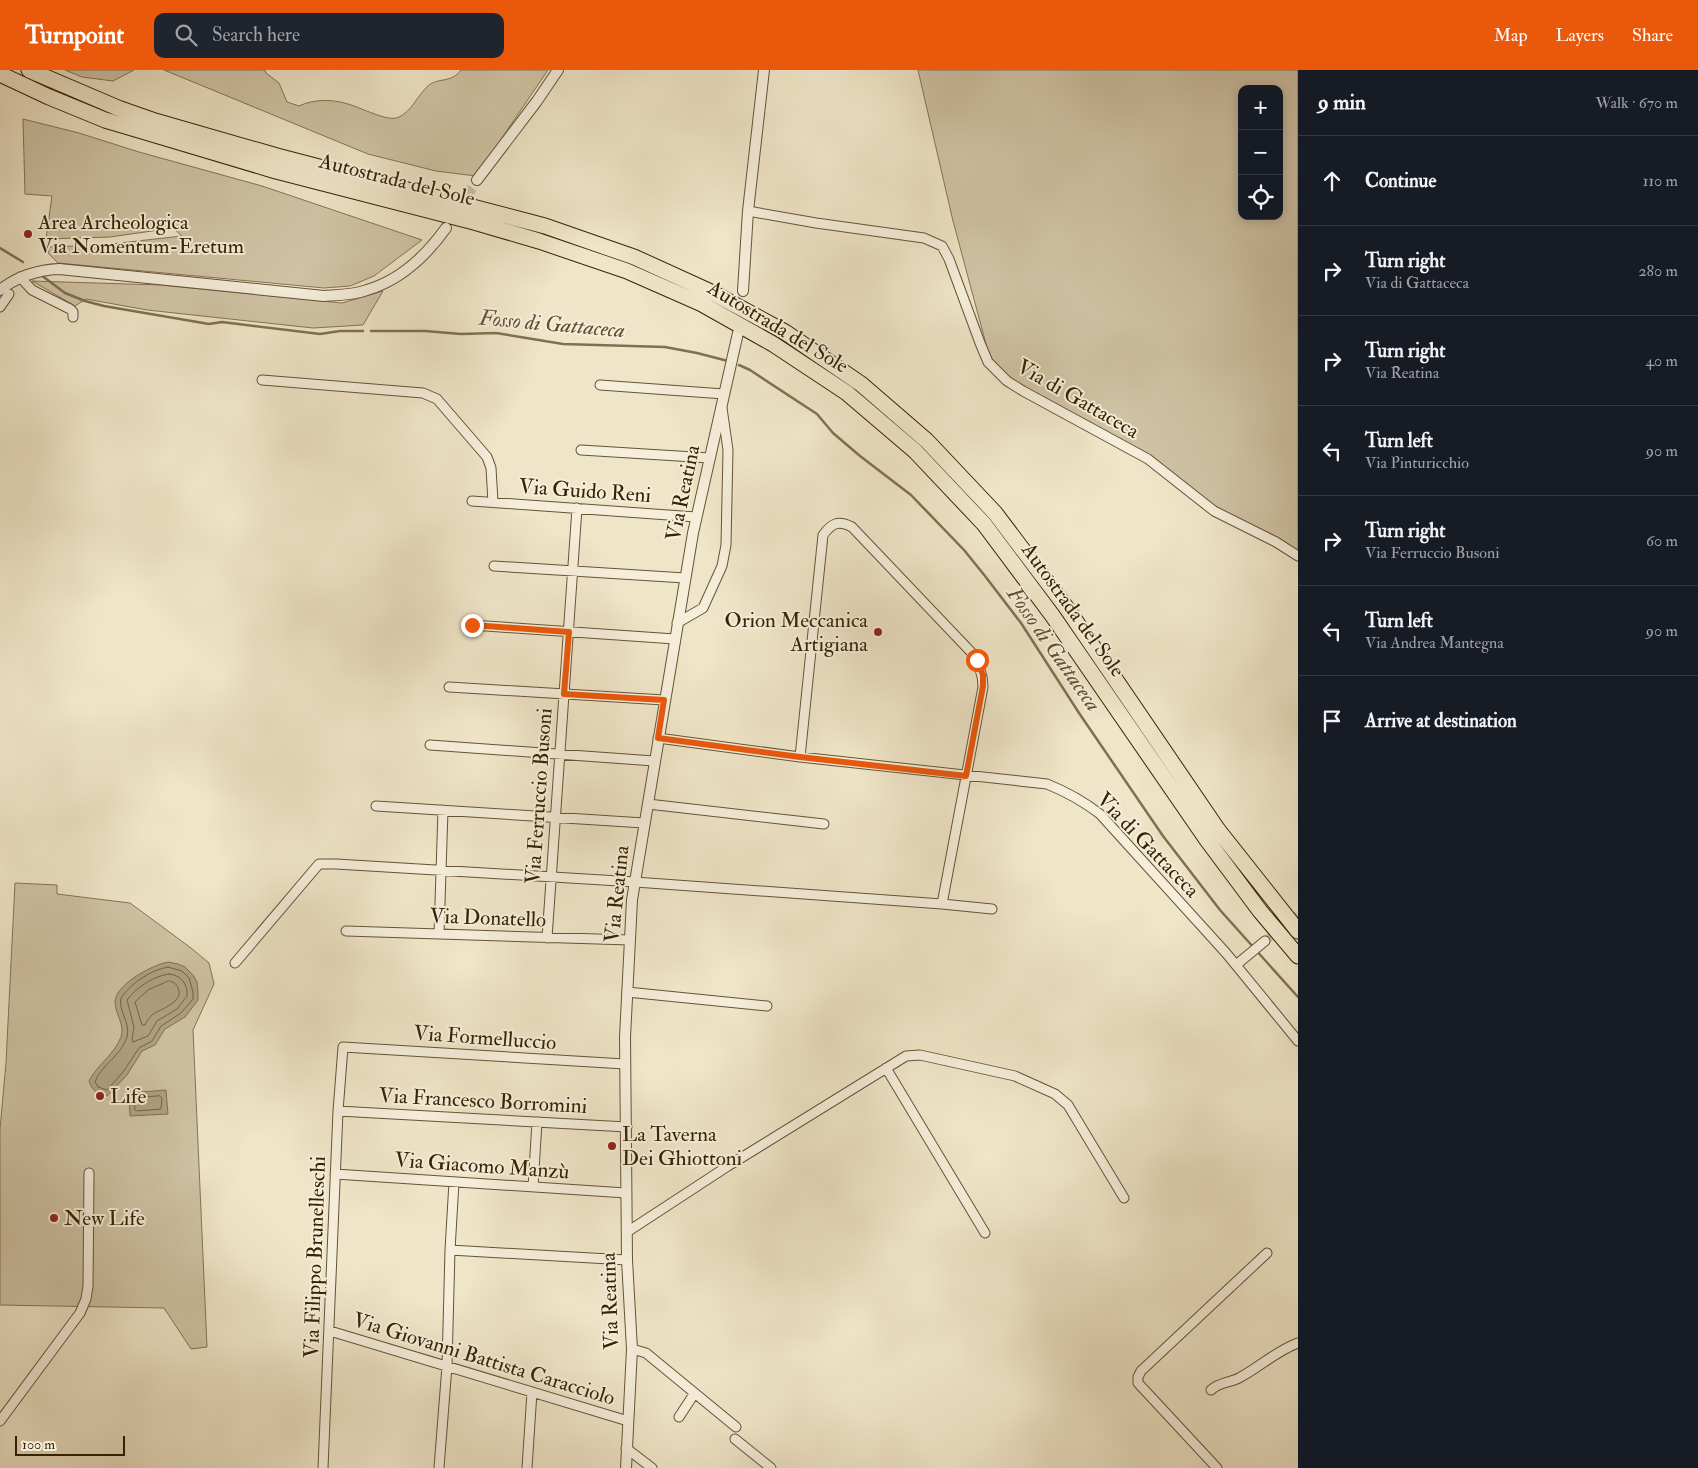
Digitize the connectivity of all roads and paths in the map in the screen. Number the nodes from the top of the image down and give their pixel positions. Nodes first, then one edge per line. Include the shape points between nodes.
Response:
1 (29, 70) edge
2 (558, 70) edge
3 (764, 70) edge
4 (0, 74) edge
5 (477, 180) tunnel mouth
6 (748, 211) junction
7 (446, 228) dead end
8 (20, 277) junction
9 (743, 291) dead end
10 (5, 292) edge
11 (0, 307) edge
12 (73, 317) dead end
13 (738, 333) dead end
14 (262, 380) dead end
15 (600, 385) dead end
16 (724, 394) junction
17 (721, 406) junction
18 (581, 450) dead end
19 (710, 458) junction
20 (472, 501) dead end
21 (493, 502) junction
22 (577, 508) junction
23 (696, 517) junction
24 (1298, 556) edge
25 (494, 566) dead end
26 (573, 571) junction
27 (685, 578) junction
28 (677, 623) junction
29 (472, 625) dead end
30 (569, 632) junction
31 (675, 639) junction
32 (449, 687) dead end
33 (564, 694) junction
34 (664, 700) junction
35 (658, 738) junction
36 (430, 745) dead end
37 (560, 754) junction
38 (800, 757) junction
39 (654, 761) junction
40 (966, 776) junction
41 (648, 804) junction
42 (376, 806) dead end
43 (443, 810) junction
44 (556, 817) junction
45 (644, 823) junction
46 (824, 824) dead end
47 (441, 871) junction
48 (551, 877) junction
49 (635, 882) junction
50 (942, 904) junction
51 (992, 909) dead end
52 (346, 931) dead end
53 (1298, 931) edge
54 (439, 934) junction
55 (547, 938) junction
56 (630, 940) junction
57 (1265, 941) tunnel mouth
58 (1298, 956) edge
59 (235, 963) dead end
60 (1236, 964) junction
61 (627, 992) junction
62 (767, 1006) dead end
63 (1298, 1040) edge
64 (343, 1046) joint
65 (625, 1064) junction
66 (886, 1068) junction
67 (338, 1111) junction
68 (536, 1122) junction
69 (627, 1127) junction
70 (89, 1173) dead end
71 (336, 1174) junction
72 (454, 1182) junction
73 (533, 1187) junction
74 (626, 1193) junction
75 (1124, 1198) dead end
76 (627, 1232) junction
77 (985, 1233) dead end
78 (450, 1250) junction
79 (1267, 1253) dead end
80 (626, 1260) junction
81 (330, 1331) junction
82 (1298, 1343) edge
83 (632, 1349) junction
84 (447, 1366) junction
85 (1211, 1390) dead end
86 (532, 1392) junction
87 (694, 1394) junction
88 (679, 1417) dead end
89 (0, 1421) edge
90 (628, 1421) junction
91 (736, 1427) dead end
92 (735, 1438) dead end
93 (626, 1448) junction
94 (323, 1468) edge
95 (439, 1468) edge
96 (527, 1468) edge
97 (626, 1468) edge
98 (652, 1468) edge
99 (771, 1468) edge
100 (1217, 1468) edge

1 - 53 highway, Autostrada del Sole via 155,121 545,226 634,257 711,292 785,332 861,384 927,441 995,513 1066,606 1218,830
2 - 5 street
3 - 6 street
4 - 58 highway, Autostrada del Sole via 48,97 149,134 276,172 474,222 627,271 702,304 773,344 847,393 915,451 984,524 1052,615 1207,840
6 - 9 street
6 - 24 street, Via di Gattaceca via 924,238 942,246 950,259 988,362 1007,381 1148,460 1214,511
7 - 8 street via 428,250 401,274 366,291 344,294 324,296 67,270 45,270
8 - 10 street
8 - 12 street via 32,290 70,309
10 - 11 street
13 - 16 street, Via Reatina
14 - 21 street via 423,393 437,399 487,457 491,468
15 - 16 street
16 - 17 street, Via Reatina
17 - 19 street, Via Reatina
17 - 28 street via 728,450 726,544 722,566 703,608
18 - 19 street
19 - 23 street, Via Reatina
20 - 21 street, Via Guido Reni
21 - 22 street, Via Guido Reni
22 - 23 street, Via Guido Reni
22 - 26 street, Via Ferruccio Busoni
23 - 27 street, Via Reatina
25 - 26 street
26 - 27 street
26 - 30 street, Via Ferruccio Busoni
27 - 28 street, Via Reatina
28 - 31 street, Via Reatina
29 - 30 street
30 - 31 street
30 - 33 street, Via Ferruccio Busoni
31 - 34 street, Via Reatina
32 - 33 street
33 - 34 street
33 - 37 street, Via Ferruccio Busoni
34 - 35 street, Via Reatina
35 - 38 street, Via di Gattaceca
35 - 39 street, Via Reatina
36 - 37 street
37 - 39 street
37 - 44 street, Via Ferruccio Busoni
38 - 40 street, Via di Gattaceca
38 - 40 street via 823,536 828,528 843,523 852,527 977,660 983,686
39 - 41 street, Via Reatina
40 - 50 street
40 - 60 street, Via di Gattaceca via 1046,784 1082,801 1100,814
41 - 45 street, Via Reatina
41 - 46 street
42 - 43 street
43 - 44 street
43 - 47 street
44 - 45 street
44 - 48 street, Via Ferruccio Busoni
45 - 49 street, Via Reatina
47 - 48 street
47 - 54 street
47 - 59 street via 319,864
48 - 49 street
48 - 55 street, Via Ferruccio Busoni
49 - 50 street
49 - 56 street, Via Reatina
50 - 51 street
52 - 54 street, Via Donatello
54 - 55 street, Via Donatello
55 - 56 street, Via Donatello
56 - 61 street, Via Reatina
57 - 60 street
60 - 63 street, Via di Gattaceca
61 - 62 street
61 - 65 street, Via Reatina
64 - 65 street, Via Formelluccio
64 - 67 street, Via Filippo Brunelleschi
65 - 69 street, Via Reatina
66 - 75 street via 906,1056 920,1054 1011,1074 1055,1094 1068,1105
66 - 76 street
66 - 77 street
67 - 68 street, Via Francesco Borromini
67 - 71 street, Via Filippo Brunelleschi
68 - 69 street, Via Francesco Borromini
68 - 73 street
69 - 74 street, Via Reatina
70 - 89 street via 86,1299 80,1313
71 - 72 street, Via Giacomo Manzù
71 - 81 street, Via Filippo Brunelleschi
72 - 73 street, Via Giacomo Manzù
72 - 78 street
73 - 74 street, Via Giacomo Manzù
74 - 76 street, Via Reatina
76 - 80 street, Via Reatina
78 - 80 street
78 - 84 street
79 - 100 street via 1138,1377 1138,1383
80 - 83 street, Via Reatina
81 - 84 street, Via Giovanni Battista Caracciolo
81 - 94 street, Via Filippo Brunelleschi
82 - 85 street via 1284,1348 1239,1378 1217,1384
83 - 87 street via 646,1353
83 - 90 street, Via Reatina
84 - 86 street, Via Giovanni Battista Caracciolo
84 - 95 street
86 - 90 street, Via Giovanni Battista Caracciolo
86 - 96 street
87 - 88 street
87 - 91 street
90 - 93 street, Via Reatina
92 - 99 street
93 - 97 street, Via Reatina
93 - 98 street

